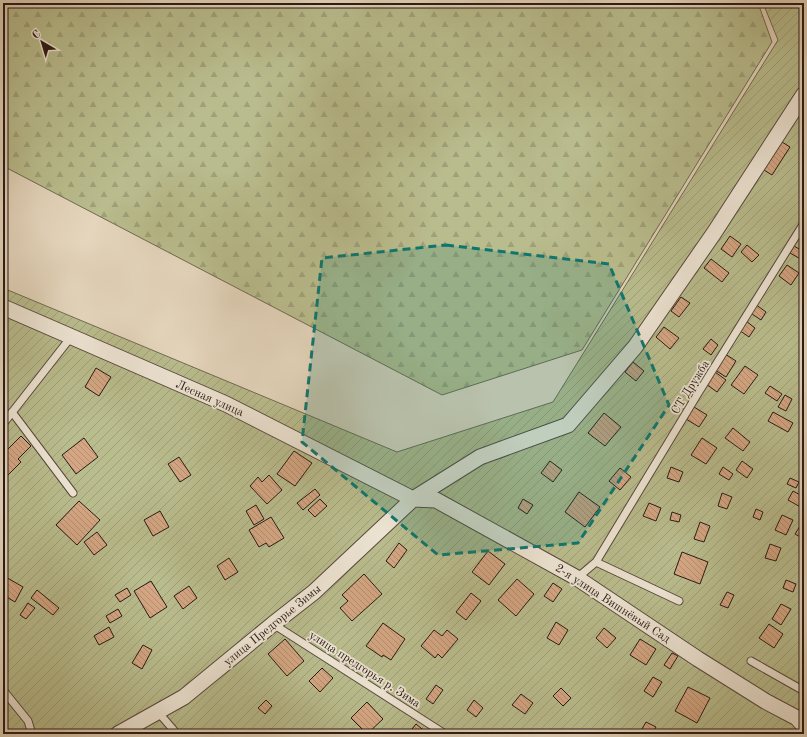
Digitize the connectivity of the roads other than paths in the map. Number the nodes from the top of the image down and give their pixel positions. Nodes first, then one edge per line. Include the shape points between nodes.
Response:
1 (804, 94) edge
2 (804, 223) edge
3 (3, 307) edge
4 (71, 337) junction
5 (12, 412) junction
6 (3, 424) edge
7 (73, 493) dead end
8 (413, 499) junction
9 (596, 562) junction
10 (577, 578) junction
11 (679, 602) dead end
12 (273, 624) junction
13 (751, 661) dead end
14 (3, 690) edge
15 (804, 691) edge
16 (158, 712) junction
17 (802, 720) edge
18 (32, 734) edge
19 (118, 734) edge
20 (177, 734) edge
21 (445, 734) edge

1 - 8 street, улица Предгорье Зимы via 714,233 635,347 568,425 480,457
2 - 9 lane, СТ Дружба
3 - 4 street, Лесная улица
4 - 5 lane
4 - 8 street, Лесная улица via 226,404
5 - 6 lane
5 - 7 lane
8 - 10 street, 2-я улица Вишнёвый Сад via 436,500
8 - 12 street, улица Предгорье Зимы via 314,592
9 - 10 lane, СТ Дружба
9 - 11 lane
10 - 17 street, 2-я улица Вишнёвый Сад via 764,701
12 - 16 street, улица Предгорье Зимы via 184,697
12 - 21 lane, улица предгорья р. Зима
13 - 15 lane
14 - 18 lane via 28,721
16 - 19 street, улица Предгорье Зимы
16 - 20 lane

